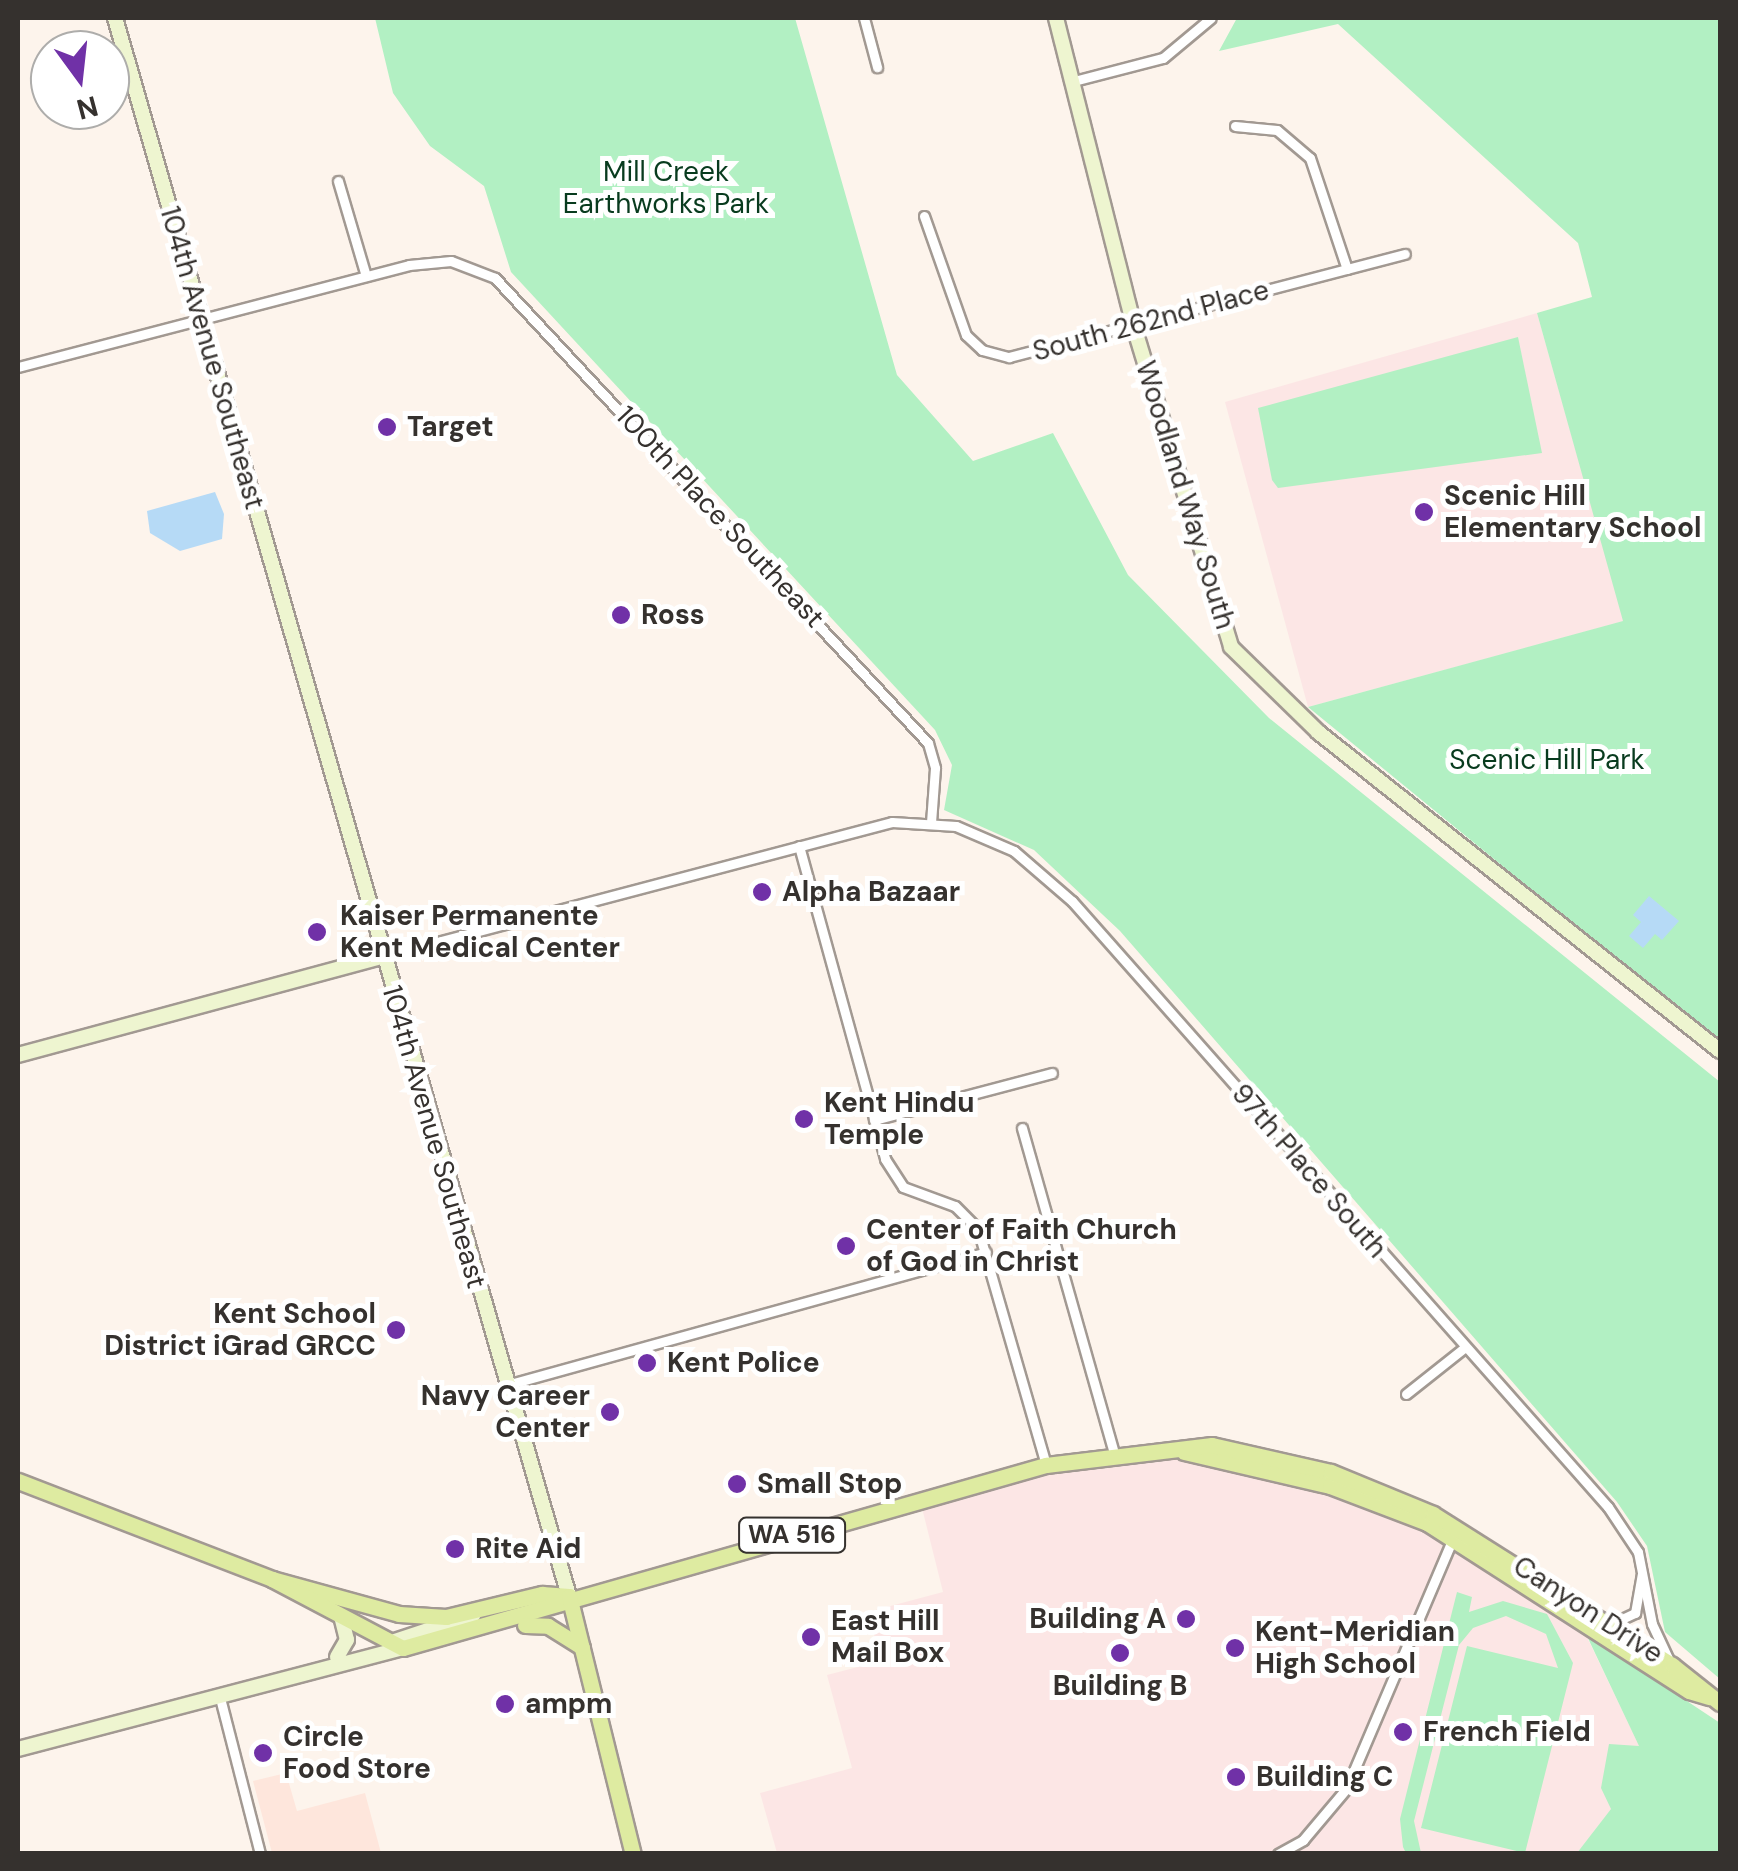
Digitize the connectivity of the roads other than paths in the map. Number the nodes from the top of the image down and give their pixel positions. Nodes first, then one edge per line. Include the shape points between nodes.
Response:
1 (115, 18) edge
2 (864, 18) edge
3 (1056, 18) edge
4 (1211, 18) edge
5 (877, 67) dead end
6 (1070, 82) junction
7 (1235, 126) dead end
8 (338, 181) dead end
9 (924, 216) dead end
10 (1405, 254) dead end
11 (1347, 269) junction
12 (366, 276) junction
13 (202, 321) junction
14 (1134, 326) junction
15 (18, 367) edge
16 (931, 823) junction
17 (799, 846) junction
18 (382, 957) junction
19 (1720, 1052) edge
20 (18, 1055) edge
21 (1052, 1073) dead end
22 (874, 1120) junction
23 (1022, 1128) dead end
24 (986, 1252) junction
25 (1464, 1348) junction
26 (507, 1385) junction
27 (1406, 1394) dead end
28 (1114, 1454) junction
29 (1046, 1465) junction
30 (18, 1482) edge
31 (1456, 1533) junction
32 (1643, 1572) junction
33 (272, 1579) junction
34 (301, 1596) junction
35 (569, 1596) junction
36 (358, 1602) junction
37 (496, 1606) junction
38 (341, 1616) junction
39 (1609, 1624) junction
40 (500, 1625) junction
41 (398, 1645) junction
42 (582, 1647) junction
43 (337, 1656) junction
44 (1672, 1665) junction
45 (318, 1666) junction
46 (219, 1694) junction
47 (1716, 1701) edge
48 (18, 1749) edge
49 (260, 1854) edge
50 (633, 1854) edge
51 (1278, 1854) edge

1 - 13 street, 104th Avenue Southeast
2 - 5 street
3 - 6 street, Woodland Way South
4 - 6 street via 1163,58
6 - 14 street, Woodland Way South
7 - 11 street via 1278,130 1310,158
8 - 12 street
9 - 14 street, South 262nd Place via 956,316 982,350 1029,354
10 - 11 street, South 262nd Place
11 - 14 street, South 262nd Place
12 - 13 street
12 - 16 street, 100th Place Southeast via 439,262 465,264 508,288 928,743 936,768
13 - 15 street
13 - 18 street, 104th Avenue Southeast
14 - 19 street, Woodland Way South via 1220,622 1251,674
16 - 17 street via 892,822
16 - 25 street, 97th Place South via 1014,851 1072,900
17 - 18 street
17 - 22 street
18 - 20 street
18 - 26 street, 104th Avenue Southeast
21 - 22 street
22 - 24 street via 898,1183 968,1215
23 - 28 street
24 - 26 street
24 - 29 street
25 - 27 street
25 - 32 street, 97th Place South via 1629,1533
26 - 35 street, 104th Avenue Southeast
28 - 29 main road, WA 516
28 - 31 main road, WA 516 via 1212,1445 1271,1454 1388,1492
29 - 35 main road, WA 516
30 - 33 main road, WA 516
31 - 39 main road, Canyon Drive / WA 516
31 - 47 main road, Canyon Drive / WA 516 via 1690,1691
31 - 51 street via 1346,1789 1303,1840
32 - 39 street via 1635,1613
32 - 44 street, 97th Place South via 1652,1624
33 - 34 main road, WA 516
33 - 36 main road, WA 516
34 - 36 main road via 351,1607
34 - 38 main road, WA 516
35 - 37 main road, WA 516 via 542,1594
35 - 40 main road, WA 516 via 547,1612
35 - 42 main road, 104th Avenue Southeast
36 - 37 main road, WA 516 via 421,1618
37 - 41 street, WA 516
38 - 41 main road, WA 516
38 - 43 street via 346,1640
39 - 44 main road, Canyon Drive / WA 516
40 - 41 main road, WA 516
40 - 42 main road via 548,1626
41 - 43 street
41 - 45 street
42 - 50 main road, 104th Avenue Southeast
43 - 45 street
44 - 47 main road, Canyon Drive / WA 516
45 - 46 street
46 - 48 street
46 - 49 street

